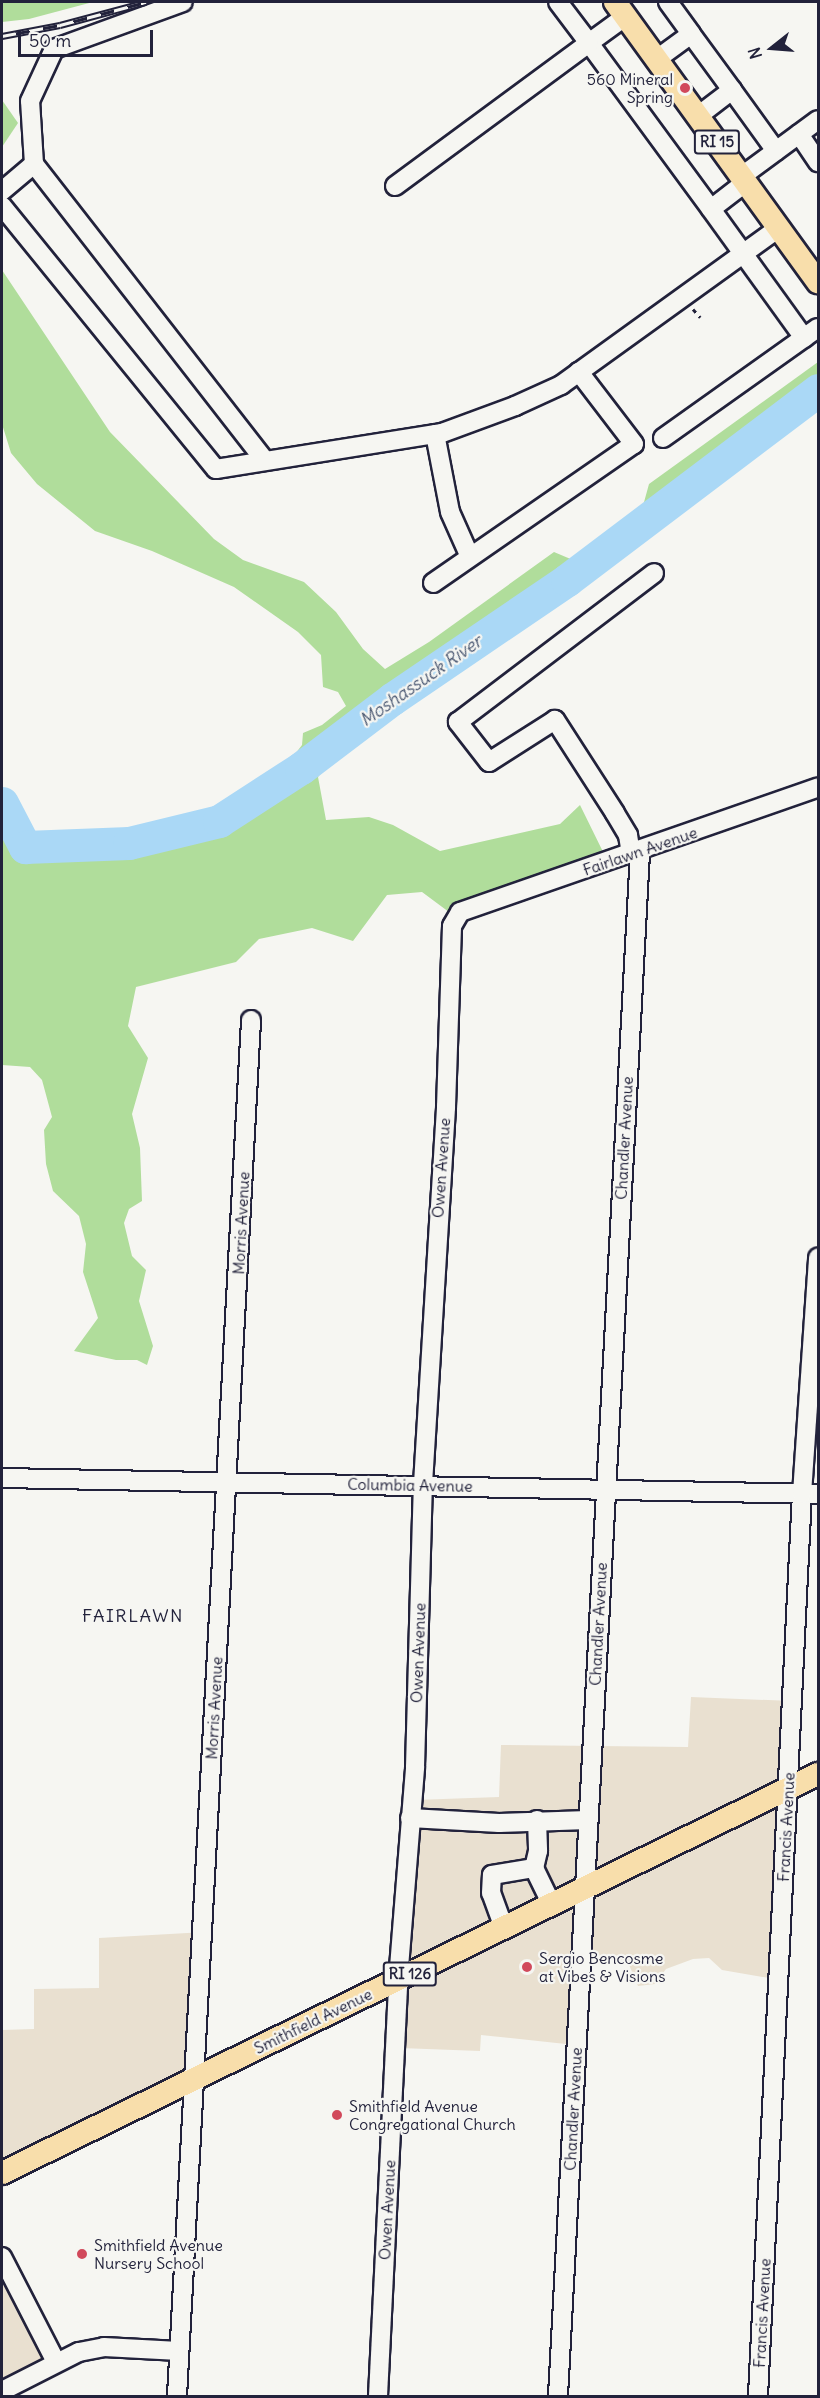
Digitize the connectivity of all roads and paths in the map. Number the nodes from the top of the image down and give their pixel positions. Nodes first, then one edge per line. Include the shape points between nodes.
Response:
1 (183, 2) edge
2 (558, 2) edge
3 (668, 2) edge
4 (620, 9) edge
5 (691, 34) junction
6 (589, 43) junction
7 (657, 59) junction
8 (732, 90) junction
9 (698, 116) junction
10 (819, 120) edge
11 (799, 135) junction
12 (776, 151) junction
13 (819, 162) edge
14 (34, 164) junction
15 (744, 179) junction
16 (395, 186) dead end
17 (2, 191) edge
18 (2, 206) edge
19 (711, 208) junction
20 (779, 228) junction
21 (745, 253) junction
22 (815, 270) edge
23 (811, 333) edge
24 (579, 372) junction
25 (435, 434) junction
26 (663, 438) dead end
27 (264, 459) junction
28 (470, 557) junction
29 (654, 573) dead end
30 (433, 583) dead end
31 (819, 787) edge
32 (635, 852) junction
33 (460, 912) joint
34 (251, 1020) dead end
35 (819, 1258) edge
36 (2, 1478) edge
37 (227, 1483) junction
38 (423, 1484) junction
39 (605, 1490) junction
40 (810, 1494) edge
41 (819, 1774) edge
42 (788, 1790) junction
43 (410, 1818) junction
44 (537, 1820) junction
45 (588, 1820) junction
46 (534, 1868) junction
47 (585, 1889) junction
48 (552, 1905) junction
49 (504, 1928) junction
50 (398, 1980) junction
51 (192, 2079) junction
52 (2, 2173) edge
53 (2, 2258) edge
54 (179, 2351) junction
55 (56, 2362) junction
56 (2, 2391) edge
57 (177, 2397) edge
58 (378, 2397) edge
59 (558, 2397) edge
60 (758, 2397) edge

1 - 14 street via 54,50 30,101
2 - 6 street
3 - 5 street
4 - 6 street
4 - 7 main road, RI 15
5 - 7 street
5 - 8 street
6 - 16 street
6 - 19 street
7 - 9 main road, RI 15
8 - 9 street
8 - 12 street
9 - 15 main road, RI 15
10 - 11 street
11 - 12 street
11 - 13 street
12 - 15 street
14 - 17 street
14 - 27 street
15 - 19 street
15 - 20 main road, RI 15
18 - 27 street via 216,469
19 - 21 street
20 - 21 street
20 - 22 main road, RI 15
21 - 23 street
21 - 24 street
23 - 26 street
24 - 25 street via 515,406
24 - 28 street via 634,444
25 - 27 street
25 - 28 street via 450,512
28 - 30 street
29 - 32 street via 458,722 489,762 555,720 615,813
31 - 32 street, Fairlawn Avenue
32 - 33 street, Fairlawn Avenue
32 - 39 street, Chandler Avenue
33 - 38 street, Owen Avenue via 452,926 446,1107
34 - 37 street, Morris Avenue
35 - 40 street, Francis Avenue
36 - 37 street, Columbia Avenue
37 - 38 street, Columbia Avenue
37 - 51 street, Morris Avenue
38 - 39 street, Columbia Avenue
38 - 43 street, Owen Avenue
39 - 40 street, Columbia Avenue
39 - 45 street, Chandler Avenue
40 - 42 street, Francis Avenue
41 - 42 main road, Smithfield Avenue / RI 126
42 - 47 main road, Smithfield Avenue / RI 126
42 - 60 street, Francis Avenue
43 - 44 street via 499,1823
43 - 50 street, Owen Avenue
44 - 45 street
44 - 46 street
45 - 47 street, Chandler Avenue
46 - 48 street
46 - 49 street via 492,1875 491,1893
47 - 48 main road, Smithfield Avenue / RI 126
47 - 59 street, Chandler Avenue
48 - 49 main road, Smithfield Avenue / RI 126
49 - 50 main road, Smithfield Avenue / RI 126
50 - 51 main road, Smithfield Avenue / RI 126
50 - 58 street, Owen Avenue
51 - 52 main road, Smithfield Avenue / RI 126
51 - 54 street, Morris Avenue
53 - 55 street
54 - 55 street via 104,2347
54 - 57 street, Morris Avenue
55 - 56 street

